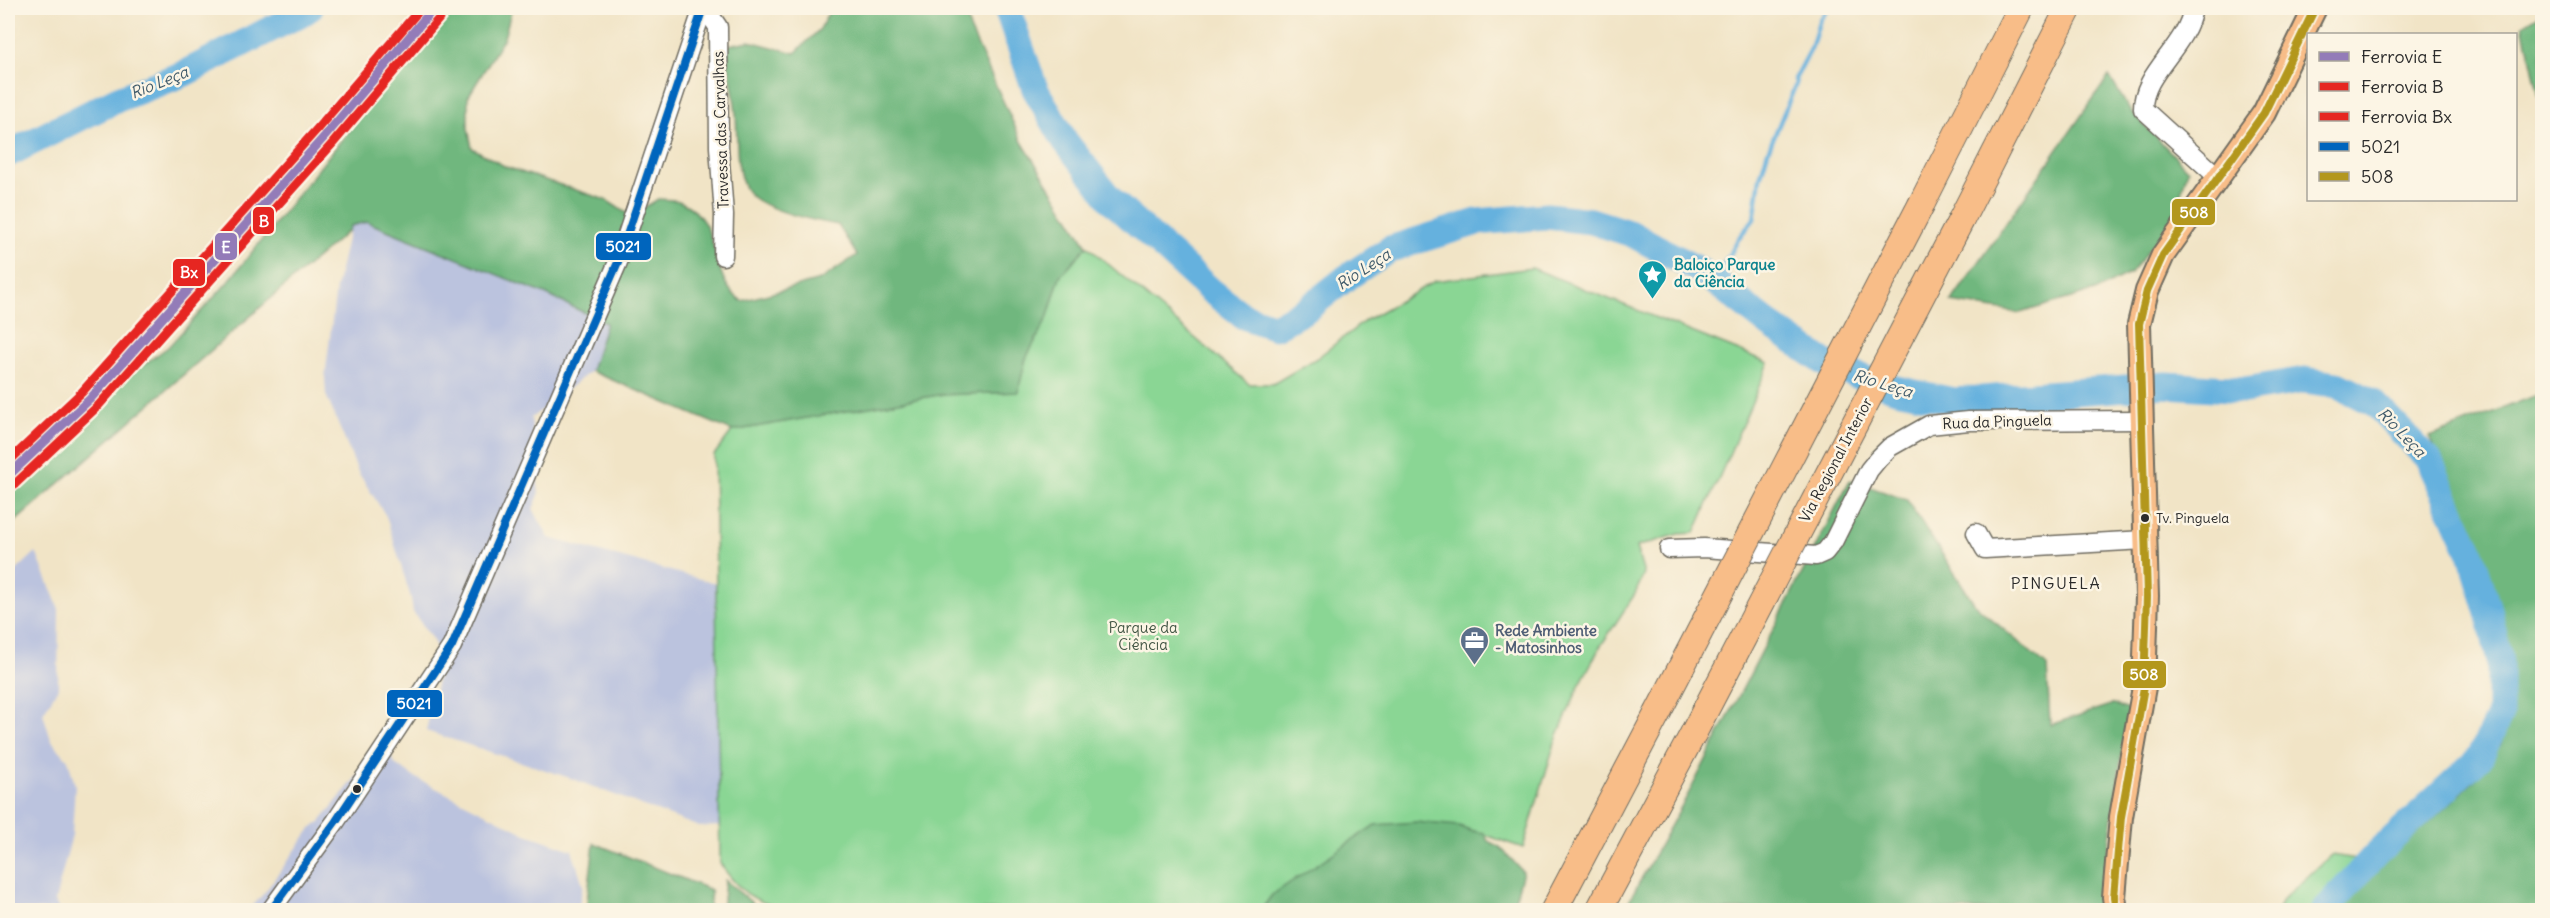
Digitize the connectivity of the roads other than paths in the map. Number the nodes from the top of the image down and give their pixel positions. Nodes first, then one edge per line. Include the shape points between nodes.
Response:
1 (704, 8) edge
2 (2021, 8) edge
3 (2069, 8) edge
4 (2193, 8) edge
5 (2305, 8) edge
6 (2315, 8) edge
7 (2303, 35) junction
8 (2219, 178) junction
9 (723, 256) dead end
10 (2140, 417) junction
11 (1976, 533) dead end
12 (2145, 540) junction
13 (1668, 549) dead end
14 (271, 910) edge
15 (1554, 910) edge
16 (1599, 910) edge
17 (2116, 910) edge

1 - 9 street, Travessa das Carvalhas via 718,27
1 - 14 street via 618,262 452,646 336,821
2 - 15 highway, bridge
3 - 16 highway, Via Regional Interior, bridge
4 - 8 street via 2180,42 2143,96 2144,108
5 - 7 street
6 - 7 main road
7 - 8 main road via 2264,113
8 - 10 main road via 2163,255 2151,282 2139,324
10 - 12 main road
10 - 13 street, Rua da Pinguela via 1929,425 1890,447 1878,459 1825,552 1816,556
11 - 12 street via 1985,549
12 - 17 main road via 2144,687 2121,817

